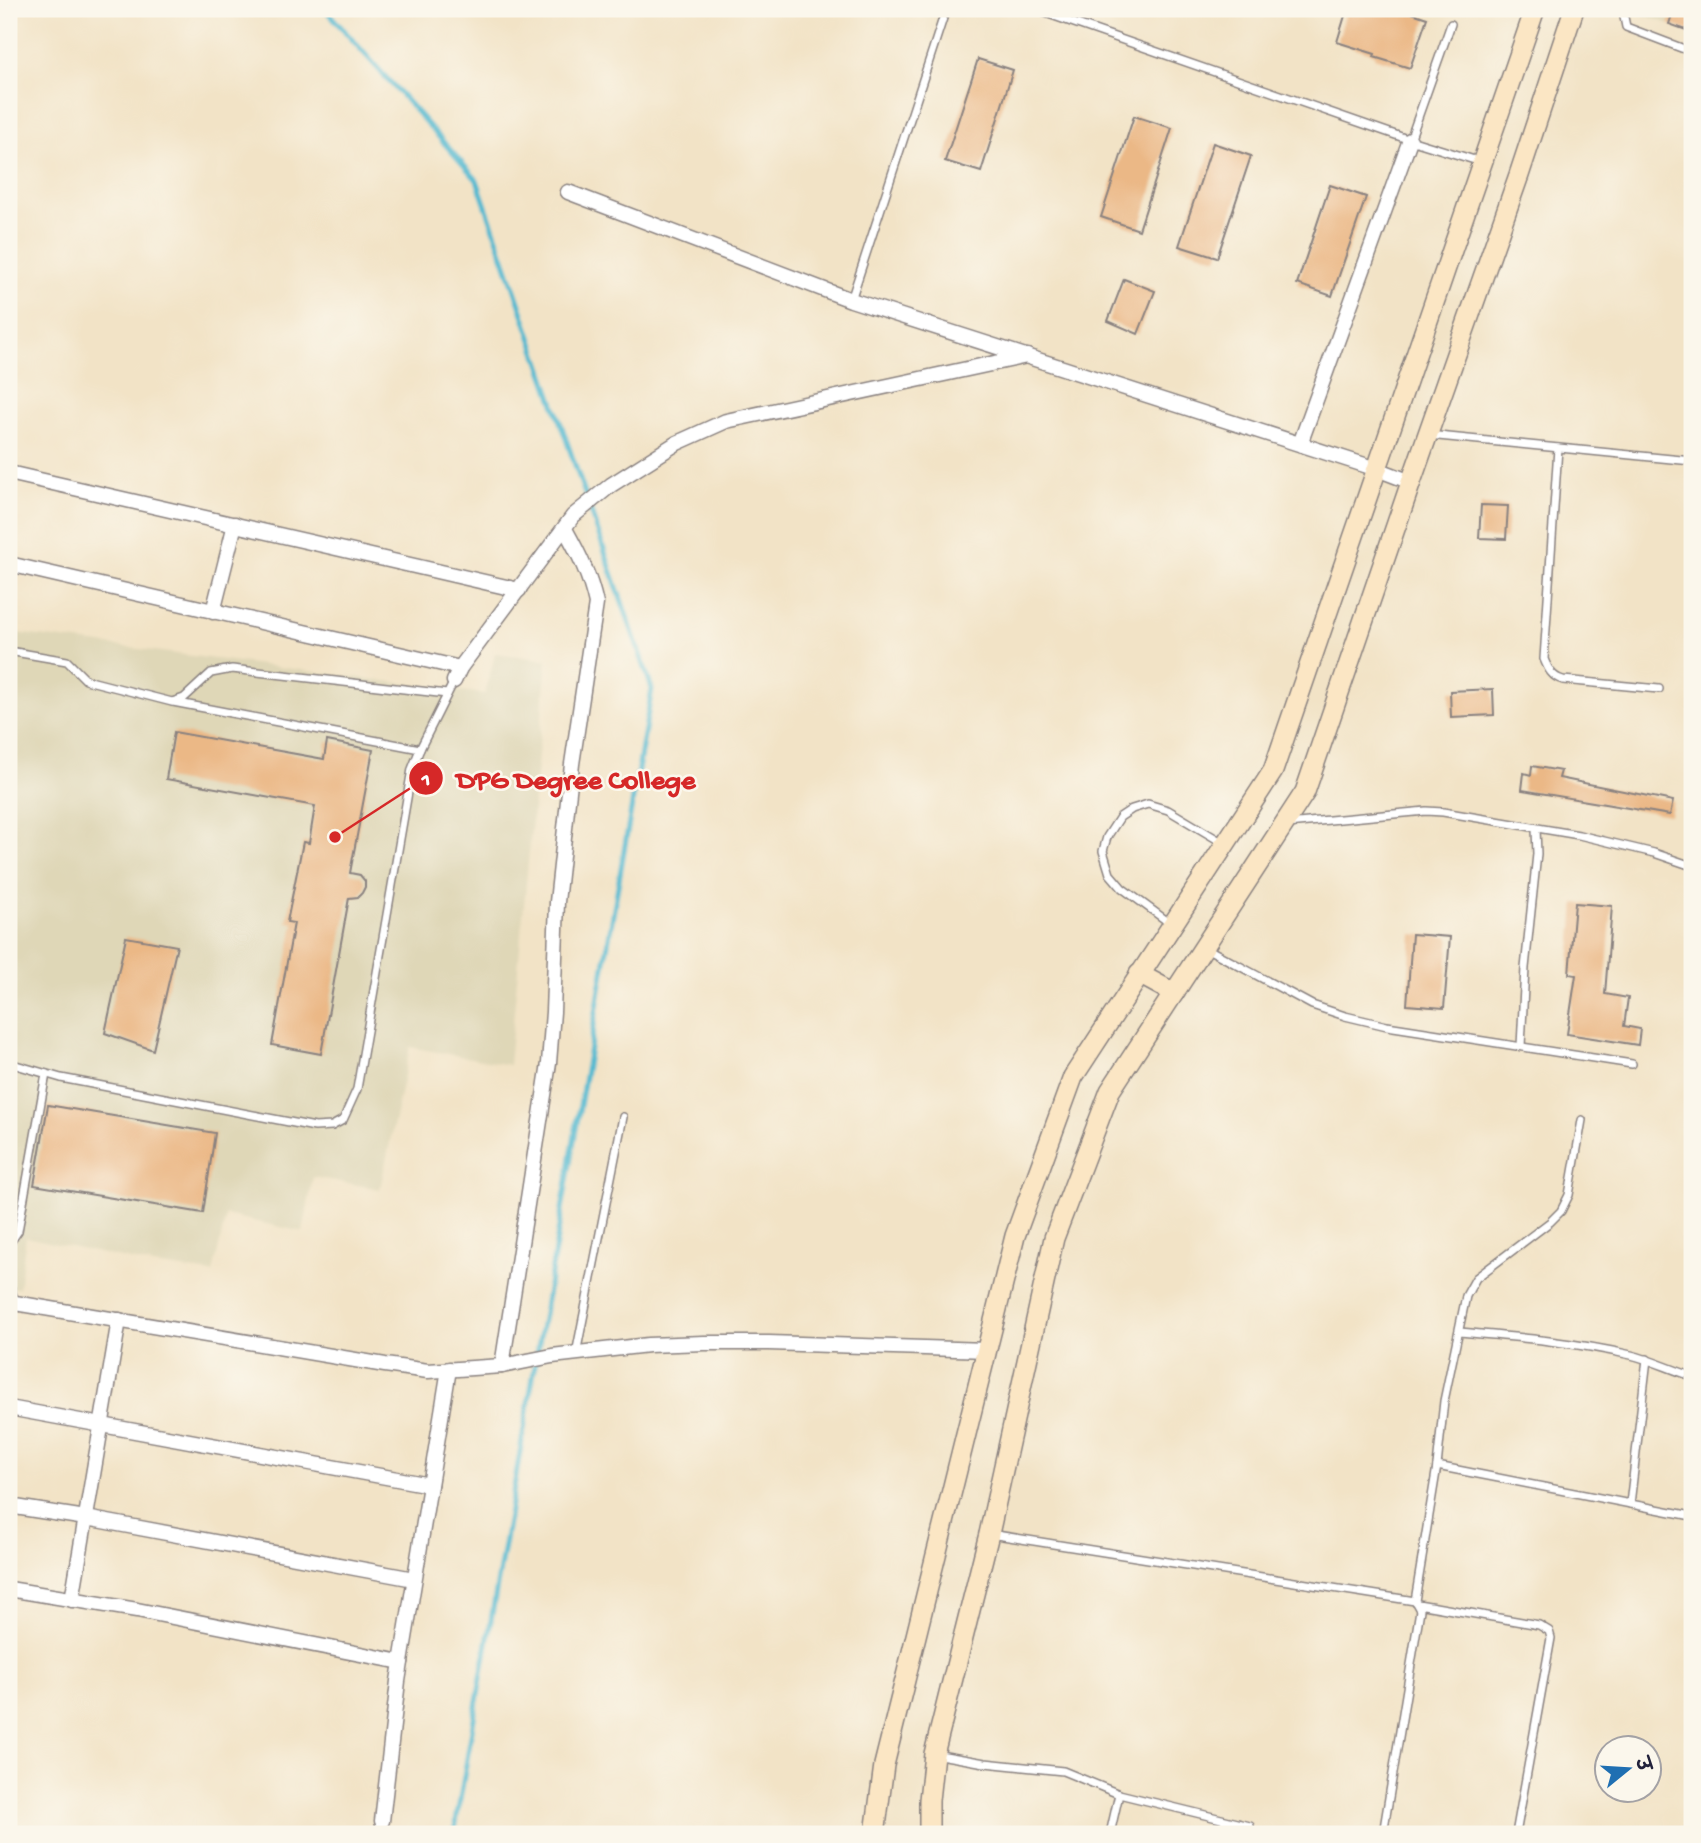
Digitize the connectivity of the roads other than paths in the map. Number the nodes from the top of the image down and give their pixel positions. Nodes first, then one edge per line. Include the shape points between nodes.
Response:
1 (946, 9) edge
2 (1034, 9) edge
3 (1535, 9) edge
4 (1574, 9) edge
5 (1626, 9) edge
6 (1451, 24) dead end
7 (1692, 52) edge
8 (1410, 141) junction
9 (1482, 162) junction
10 (568, 192) dead end
11 (851, 300) junction
12 (1028, 356) junction
13 (1427, 435) junction
14 (1300, 444) junction
15 (1559, 448) junction
16 (1692, 461) edge
17 (1377, 469) junction
18 (9, 473) edge
19 (1411, 482) junction
20 (235, 524) junction
21 (565, 529) junction
22 (9, 564) edge
23 (519, 590) junction
24 (213, 612) junction
25 (9, 650) edge
26 (454, 681) junction
27 (1659, 689) dead end
28 (172, 702) junction
29 (420, 749) junction
30 (1284, 825) junction
31 (1536, 829) junction
32 (1225, 844) junction
33 (1692, 866) edge
34 (1172, 925) junction
35 (1204, 947) junction
36 (1139, 974) junction
37 (1174, 993) junction
38 (1521, 1046) junction
39 (9, 1063) edge
40 (1632, 1064) dead end
41 (46, 1074) junction
42 (623, 1118) dead end
43 (1582, 1120) dead end
44 (9, 1244) edge
45 (9, 1282) edge
46 (12, 1302) edge
47 (119, 1320) junction
48 (1459, 1332) junction
49 (987, 1350) junction
50 (576, 1354) junction
51 (1647, 1359) junction
52 (502, 1366) junction
53 (449, 1369) junction
54 (1692, 1376) edge
55 (9, 1408) edge
56 (101, 1424) junction
57 (1437, 1466) junction
58 (430, 1485) junction
59 (1630, 1503) junction
60 (9, 1506) edge
61 (1692, 1516) edge
62 (86, 1518) junction
63 (989, 1534) junction
64 (414, 1579) junction
65 (9, 1589) edge
66 (72, 1600) junction
67 (1417, 1602) junction
68 (401, 1662) junction
69 (934, 1754) junction
70 (1119, 1794) junction
71 (382, 1821) dead end
72 (1250, 1826) dead end
73 (875, 1834) edge
74 (929, 1834) edge
75 (1110, 1834) edge
76 (1383, 1834) edge
77 (1516, 1834) edge

1 - 11 lane
2 - 8 lane
3 - 9 main road
4 - 13 main road
5 - 7 lane via 1626,27
6 - 8 lane
8 - 9 lane
8 - 14 street
9 - 17 main road
10 - 11 street
11 - 12 street
12 - 14 street
12 - 21 street via 726,421 677,443 611,485 573,516
13 - 15 lane
13 - 19 main road
14 - 17 street
15 - 16 lane
15 - 27 lane via 1548,669 1563,680
17 - 19 street
17 - 32 main road via 1273,771
18 - 20 street
19 - 30 main road via 1305,792
20 - 23 street
20 - 24 street
21 - 23 street
21 - 52 street via 582,560 596,604 557,902 549,1063
22 - 24 street
23 - 26 street
24 - 26 street
25 - 28 lane via 67,661 86,680
26 - 28 lane via 232,669 211,673 184,698
26 - 29 lane
28 - 29 lane
29 - 41 lane via 412,769 357,1089 344,1120 315,1127
30 - 31 lane via 1426,811
30 - 35 main road
31 - 33 lane via 1579,835
31 - 38 lane
32 - 34 main road
32 - 34 lane via 1168,810 1148,804 1120,817 1103,851 1110,874
34 - 36 main road
35 - 37 main road
35 - 38 lane via 1312,1005 1345,1016
36 - 37 main road
36 - 49 main road via 1073,1077 1015,1236
37 - 63 main road via 1110,1091 1055,1238
38 - 40 lane
39 - 41 lane
41 - 44 lane via 18,1231
42 - 50 lane
43 - 48 lane via 1562,1211 1476,1278 1465,1296
45 - 46 lane
46 - 47 street
47 - 53 street via 385,1365
47 - 56 street
48 - 51 lane via 1529,1338
48 - 57 lane via 1444,1401
49 - 50 street via 704,1343
49 - 73 main road via 884,1766
50 - 52 street
51 - 54 lane
51 - 59 lane
52 - 53 street
53 - 58 street
55 - 56 street
56 - 58 street
56 - 62 street
57 - 59 lane
57 - 67 lane
58 - 64 street
59 - 61 lane
60 - 62 street
62 - 64 street
62 - 66 street
63 - 67 lane
63 - 69 main road
64 - 68 street
65 - 66 street
66 - 68 street
67 - 76 lane via 1420,1610
67 - 77 lane via 1539,1625 1549,1631
68 - 71 street
69 - 70 lane via 1063,1771
69 - 74 main road
70 - 72 lane
70 - 75 lane

